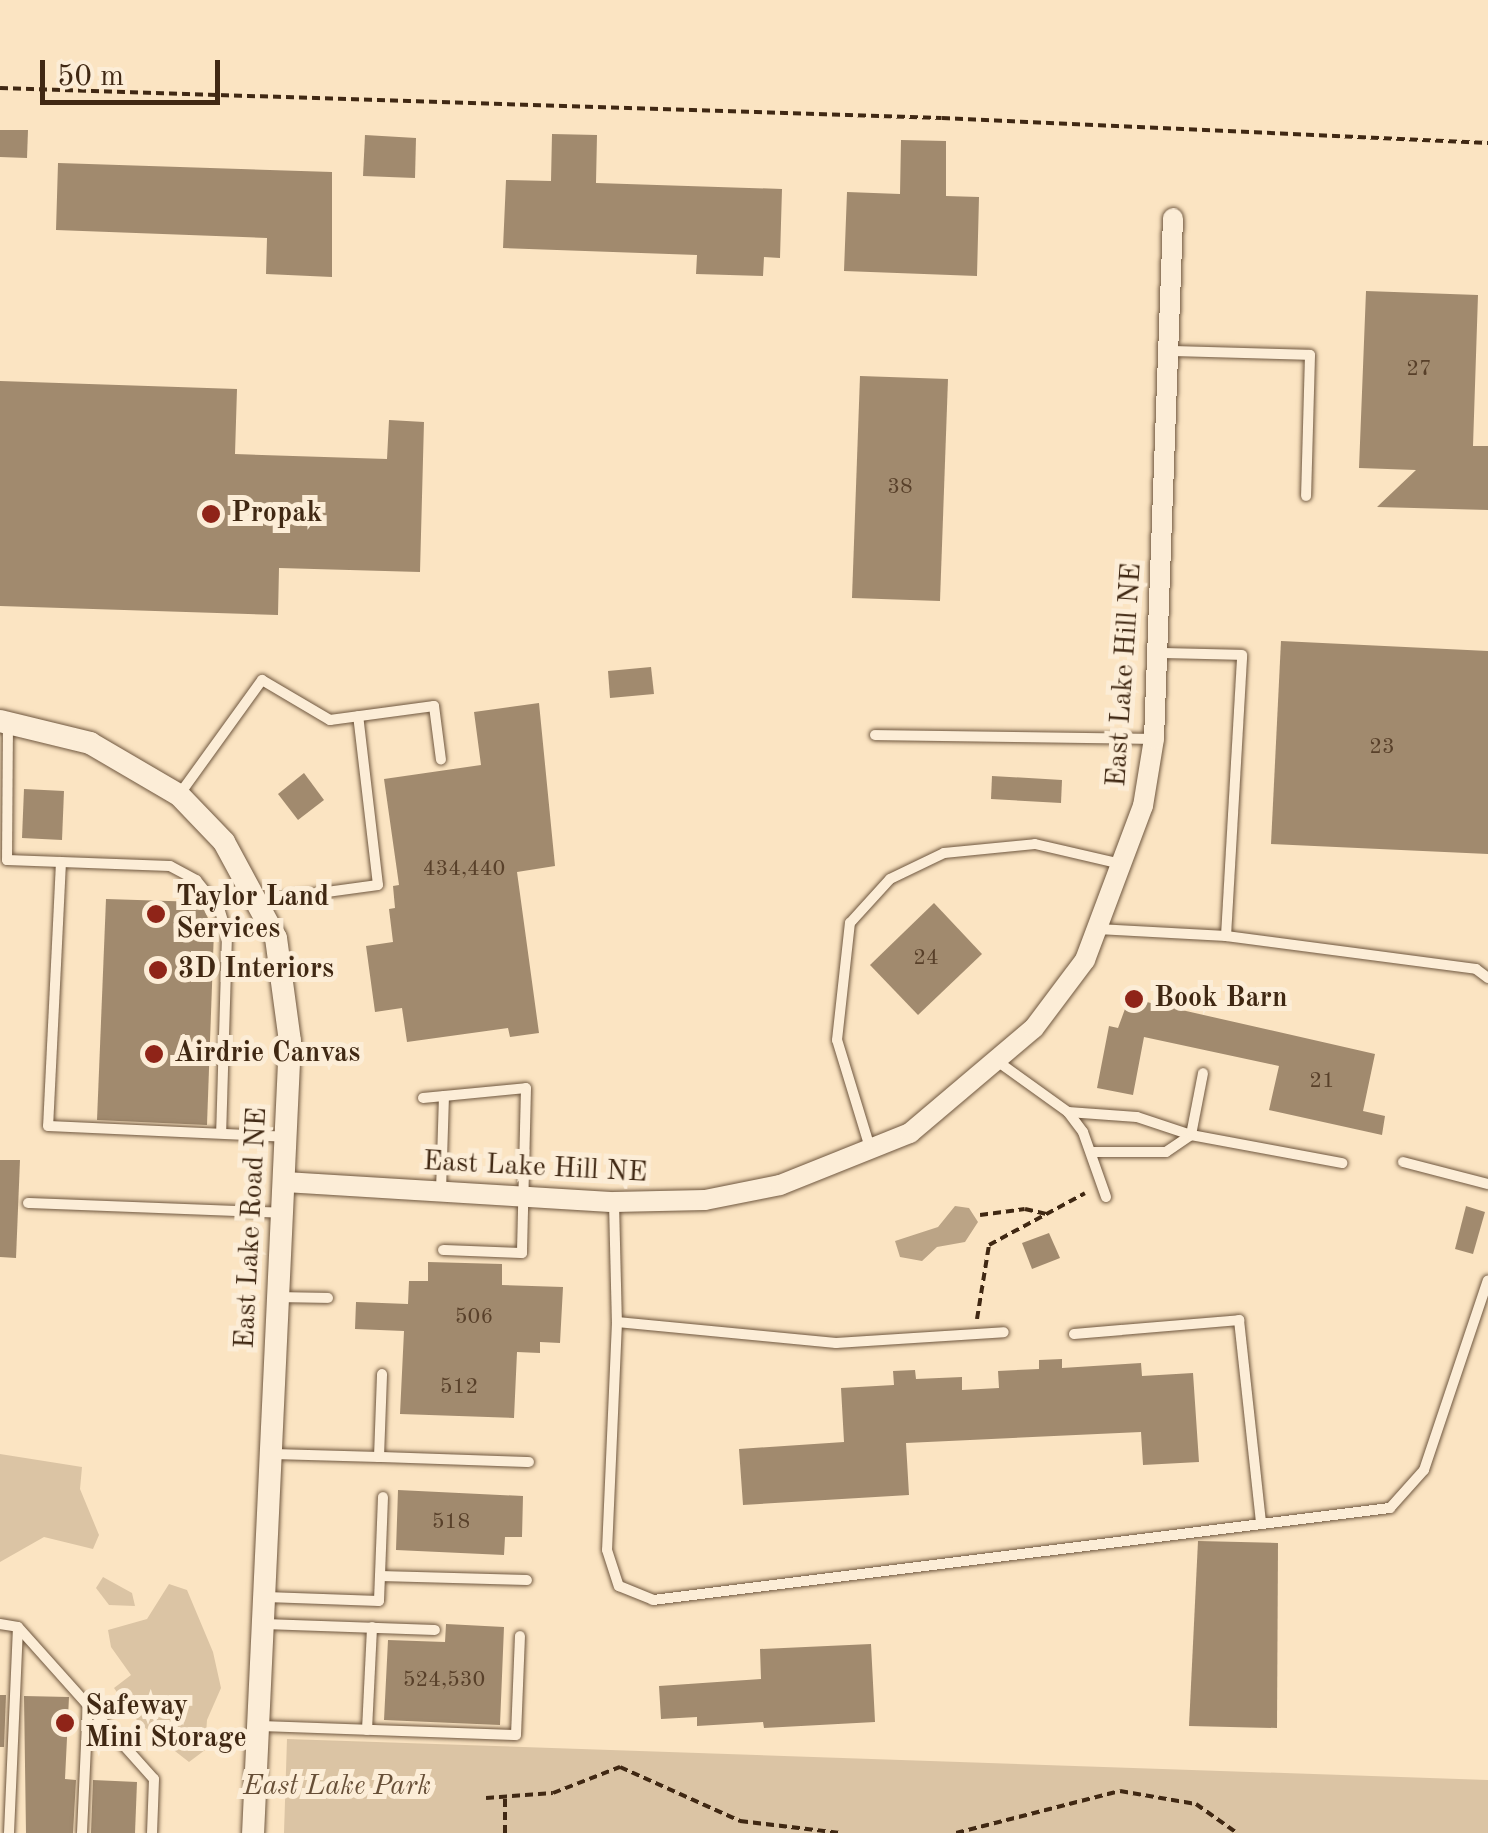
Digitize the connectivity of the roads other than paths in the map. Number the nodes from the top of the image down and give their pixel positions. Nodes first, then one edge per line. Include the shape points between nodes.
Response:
1 (1173, 218) dead end
2 (1168, 351) junction
3 (1306, 496) dead end
4 (1158, 653) junction
5 (358, 716) junction
6 (4, 721) edge
7 (876, 735) dead end
8 (1154, 739) junction
9 (441, 760) dead end
10 (179, 796) junction
11 (61, 862) junction
12 (1124, 865) junction
13 (261, 902) junction
14 (1098, 929) junction
15 (1226, 936) junction
16 (1488, 978) edge
17 (997, 1061) junction
18 (1203, 1073) dead end
19 (444, 1096) junction
20 (423, 1098) dead end
21 (1068, 1112) junction
22 (221, 1132) junction
23 (1191, 1136) junction
24 (287, 1137) junction
25 (872, 1152) junction
26 (1091, 1152) junction
27 (1403, 1162) dead end
28 (1342, 1164) dead end
29 (285, 1182) junction
30 (1488, 1184) edge
31 (441, 1192) junction
32 (524, 1196) junction
33 (1106, 1198) dead end
34 (614, 1202) junction
35 (28, 1203) dead end
36 (284, 1214) junction
37 (442, 1250) dead end
38 (1488, 1280) edge
39 (280, 1298) junction
40 (328, 1298) dead end
41 (617, 1322) junction
42 (1004, 1332) dead end
43 (1074, 1334) dead end
44 (382, 1374) dead end
45 (272, 1454) junction
46 (380, 1457) junction
47 (530, 1462) dead end
48 (382, 1497) dead end
49 (1261, 1524) junction
50 (380, 1576) junction
51 (527, 1580) dead end
52 (265, 1597) junction
53 (0, 1624) edge
54 (263, 1624) junction
55 (18, 1627) junction
56 (372, 1628) junction
57 (435, 1630) dead end
58 (520, 1636) dead end
59 (88, 1702) junction
60 (258, 1726) junction
61 (367, 1730) junction
62 (9, 1833) edge
63 (82, 1833) edge
64 (152, 1833) edge
65 (253, 1833) edge

1 - 2 street, East Lake Hill NE
2 - 3 lane via 1310,355
2 - 4 street, East Lake Hill NE
4 - 8 street, East Lake Hill NE
4 - 15 lane via 1242,654
5 - 9 lane via 434,706
5 - 10 lane via 330,720 262,680
5 - 13 lane via 378,886
6 - 10 street, East Lake Road NE via 90,743
6 - 11 lane via 7,860
7 - 8 lane
8 - 12 street, East Lake Hill NE
10 - 13 street, East Lake Road NE via 224,842
11 - 22 lane via 170,866 196,880 219,908 227,935
11 - 22 lane via 48,1126
12 - 14 street, East Lake Hill NE
12 - 25 lane via 1034,844 944,852 890,879 850,922 837,1040
13 - 24 street, East Lake Road NE via 288,996
14 - 15 lane
14 - 17 street, East Lake Hill NE via 1085,960 1034,1028
15 - 16 lane via 1476,969
17 - 21 lane
17 - 25 street, East Lake Hill NE via 910,1133
18 - 23 lane
19 - 20 lane
19 - 31 lane
19 - 32 lane via 526,1088
21 - 23 lane via 1137,1117
21 - 26 lane
22 - 24 lane
23 - 26 lane via 1166,1152
23 - 28 lane
24 - 29 street, East Lake Road NE
25 - 34 street, East Lake Hill NE via 742,1192
26 - 33 lane
27 - 30 lane
29 - 31 street, East Lake Hill NE
29 - 36 street, East Lake Road NE
31 - 32 street, East Lake Hill NE
32 - 34 street, East Lake Hill NE
32 - 37 lane via 522,1253
34 - 41 lane
35 - 36 lane
36 - 39 street, East Lake Road NE
38 - 49 lane via 1424,1470 1390,1508
39 - 40 lane
39 - 45 street, East Lake Road NE
41 - 42 lane via 836,1343
41 - 49 lane via 608,1550 618,1586 653,1600
43 - 49 lane via 1239,1320
44 - 46 lane
45 - 46 lane
45 - 52 street, East Lake Road NE
46 - 47 lane
48 - 50 lane
50 - 51 lane
50 - 52 lane via 379,1601
52 - 54 street, East Lake Road NE
53 - 55 lane
54 - 56 lane
54 - 60 street, East Lake Road NE
55 - 59 lane
55 - 62 lane
56 - 57 lane
56 - 61 lane
58 - 61 lane via 516,1735
59 - 63 lane
59 - 64 lane via 154,1779
60 - 61 lane
60 - 65 street, East Lake Road NE

